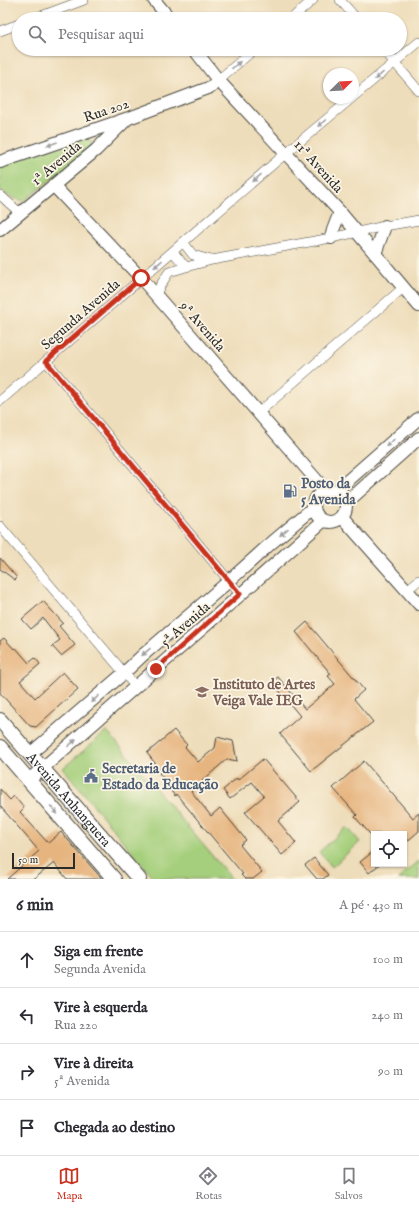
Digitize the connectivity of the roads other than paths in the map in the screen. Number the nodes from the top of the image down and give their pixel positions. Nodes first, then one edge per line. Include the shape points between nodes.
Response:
1 (84, 0) edge
2 (154, 0) edge
3 (313, 0) edge
4 (340, 0) edge
5 (52, 12) edge
6 (164, 12) edge
7 (299, 12) edge
8 (351, 12) edge
9 (12, 27) edge
10 (0, 31) edge
11 (419, 42) edge
12 (407, 52) edge
13 (199, 56) edge
14 (247, 56) edge
15 (389, 56) edge
16 (402, 56) edge
17 (395, 62) junction
18 (218, 80) junction
19 (419, 91) edge
20 (359, 93) edge
21 (346, 104) edge
22 (129, 118) junction
23 (90, 131) junction
24 (96, 150) junction
25 (286, 153) junction
26 (0, 162) edge
27 (53, 185) junction
28 (0, 195) edge
29 (340, 212) junction
30 (20, 213) junction
31 (419, 220) edge
32 (385, 226) junction
33 (0, 230) edge
34 (357, 232) junction
35 (331, 238) junction
36 (184, 242) junction
37 (173, 252) junction
38 (375, 254) junction
39 (212, 260) junction
40 (186, 267) junction
41 (141, 278) junction
42 (403, 288) junction
43 (156, 295) junction
44 (419, 306) edge
45 (46, 361) junction
46 (0, 401) edge
47 (258, 414) junction
48 (419, 418) edge
49 (419, 438) edge
50 (331, 491) junction
51 (346, 503) junction
52 (314, 507) junction
53 (342, 517) junction
54 (323, 521) junction
55 (0, 526) edge
56 (419, 580) edge
57 (229, 582) junction
58 (407, 590) junction
59 (240, 594) junction
60 (419, 604) edge
61 (124, 673) junction
62 (136, 686) junction
63 (0, 720) edge
64 (0, 746) edge
65 (30, 754) junction
66 (42, 769) junction
67 (29, 780) junction
68 (114, 879) edge
69 (139, 879) edge

1 - 5 street
2 - 6 street
3 - 7 street
4 - 8 street
9 - 10 street
11 - 12 street, Segunda Avenida
13 - 18 street, 11ª Avenida
18 -> 14 street
15 - 17 street
16 - 17 street, Segunda Avenida
17 - 19 street
17 -> 20 street, Segunda Avenida
18 - 22 street, Rua 202 via 211,87
18 - 25 street, 11ª Avenida
21 -> 25 street, Segunda Avenida
22 - 23 street, Rua 202
22 - 24 street, 1ª Avenida
23 - 24 street
23 -> 26 street, Rua 202
24 - 27 street, 1ª Avenida
25 - 29 street, 11ª Avenida
25 -> 36 street, Segunda Avenida
27 - 30 street, 1ª Avenida
27 - 41 street, 9ª Avenida
28 - 30 street
29 - 34 street, 11ª Avenida
29 - 35 street
30 - 33 street, 1ª Avenida
31 - 32 street
32 - 34 street
32 - 38 street
34 - 35 street
34 - 38 street, 11ª Avenida
35 - 39 street
36 - 37 street, Segunda Avenida
36 - 39 street via 194,254
37 - 40 street
37 -> 41 street, Segunda Avenida
38 - 42 street, 11ª Avenida
39 - 40 street
40 - 43 street via 169,272
41 - 43 street, 9ª Avenida
41 - 45 street, Segunda Avenida
42 - 44 street, 11ª Avenida
42 - 47 street
43 - 47 street, 9ª Avenida
45 - 46 street, Segunda Avenida
45 - 57 street
47 - 50 street, 9ª Avenida
48 -> 50 street
49 - 51 street
50 - 51 street via 340,494
50 - 52 street via 318,495
51 - 53 street
52 - 54 street
52 -> 57 street, 5ª Avenida
53 - 54 street via 333,522
53 - 58 street
54 - 59 street, 5ª Avenida
55 - 61 street
56 - 58 street
57 - 59 street
57 -> 61 street, 5ª Avenida
58 - 60 street
59 - 62 street, 5ª Avenida
61 - 62 street
61 -> 65 street, 5ª Avenida
66 -> 62 street, 5ª Avenida
63 - 65 main road, Avenida Anhanguera
64 - 67 main road, Avenida Anhanguera
65 - 66 main road, Avenida Anhanguera
66 - 67 street, 5ª Avenida
66 - 69 main road, Avenida Anhanguera
67 -> 68 main road, Avenida Anhanguera

